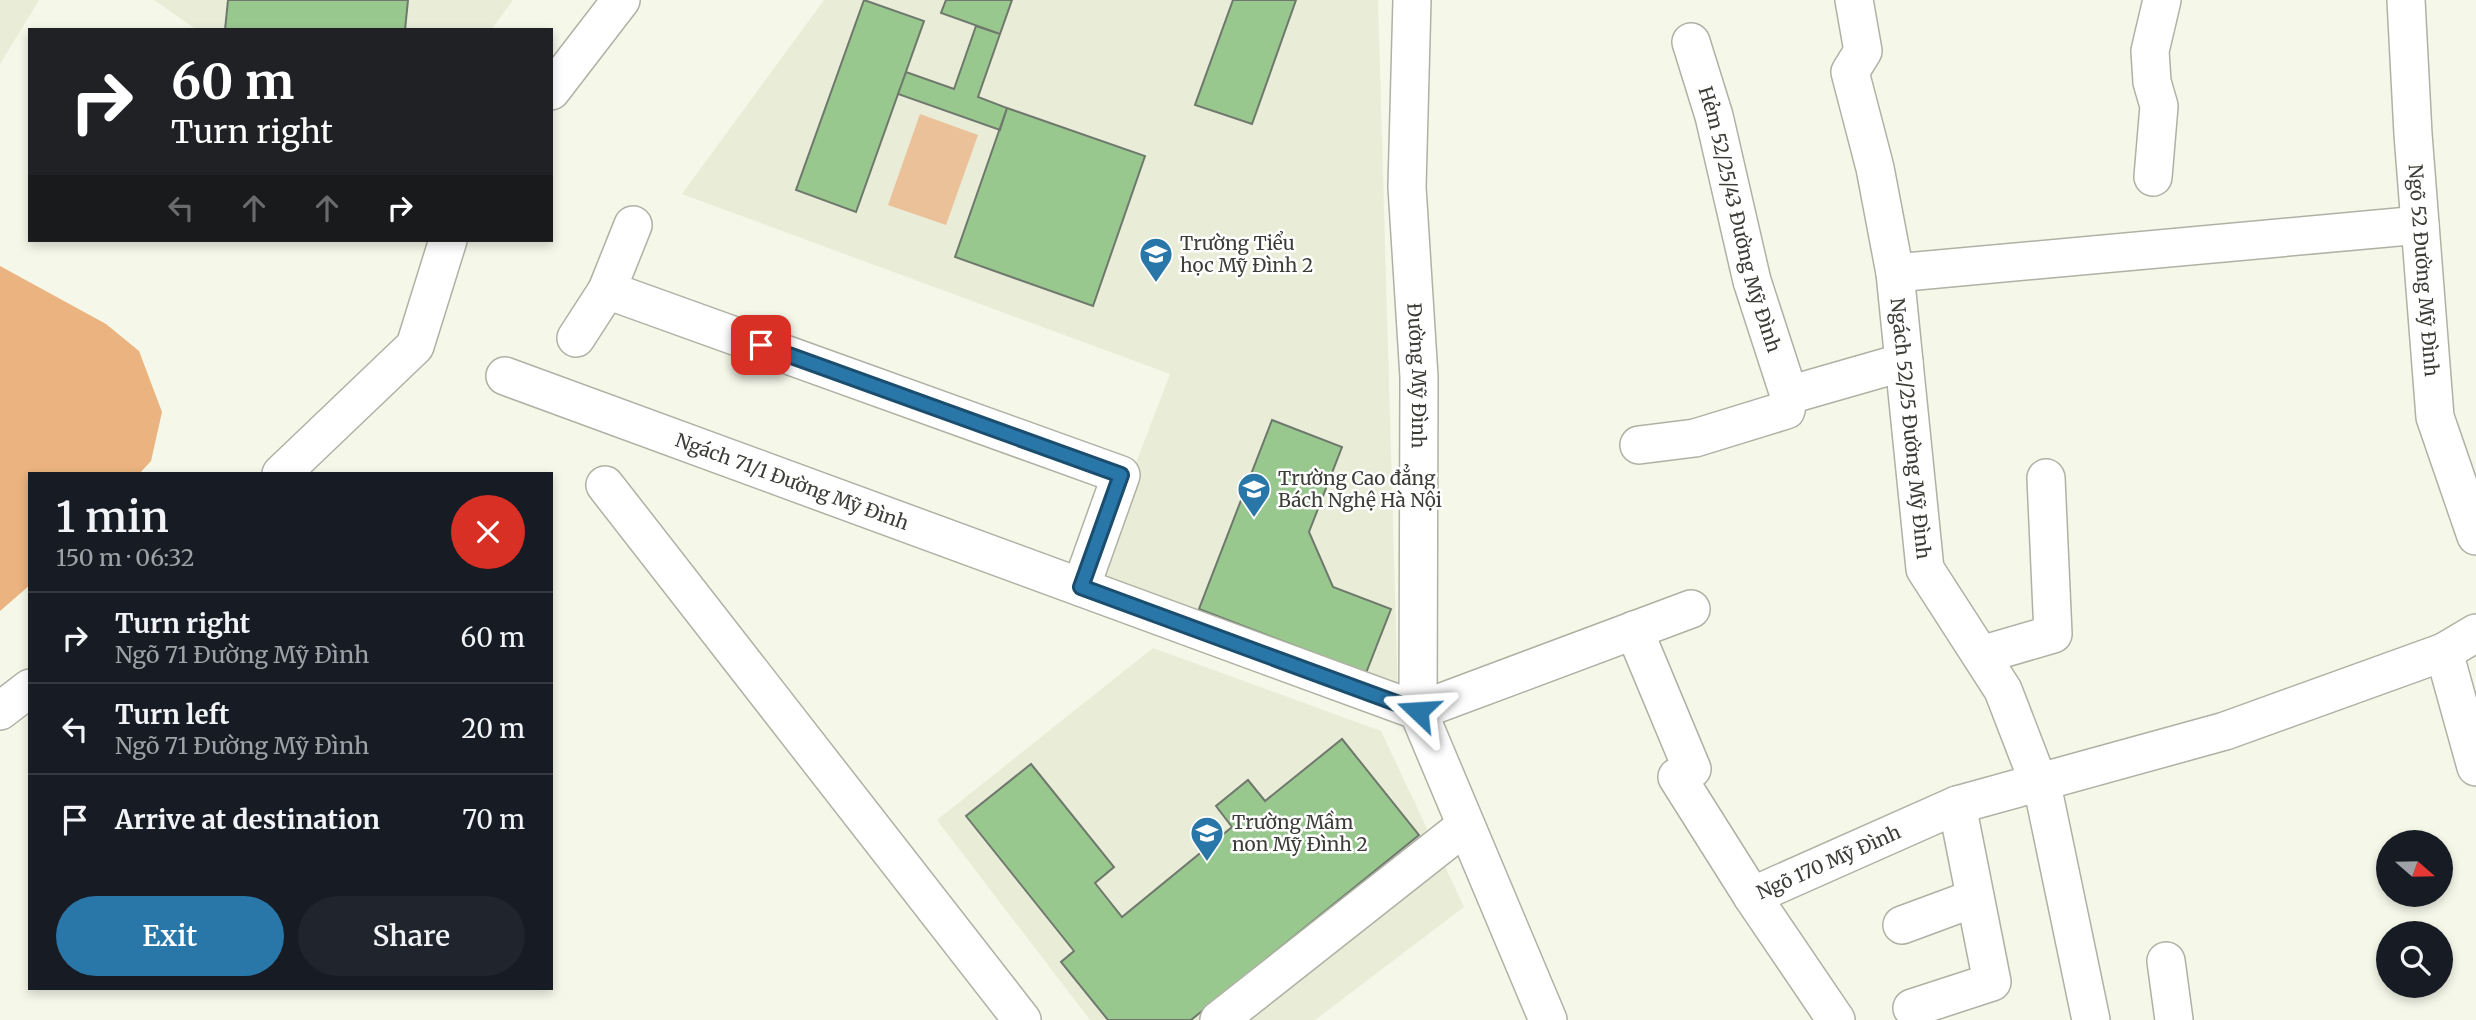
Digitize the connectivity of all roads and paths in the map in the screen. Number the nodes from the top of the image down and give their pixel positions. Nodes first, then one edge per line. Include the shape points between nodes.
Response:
1 (621, 0) edge
2 (1412, 0) edge
3 (1854, 0) edge
4 (2162, 0) edge
5 (2406, 0) edge
6 (1690, 42) dead end
7 (553, 88) edge
8 (2153, 177) dead end
9 (633, 225) dead end
10 (2420, 225) junction
11 (447, 242) edge
12 (1895, 273) junction
13 (607, 290) junction
14 (576, 338) dead end
15 (1904, 362) junction
16 (505, 376) dead end
17 (1789, 395) junction
18 (1639, 445) dead end
19 (283, 472) edge
20 (2046, 478) dead end
21 (606, 485) dead end
22 (2468, 492) edge
23 (2476, 536) edge
24 (1081, 587) junction
25 (1691, 608) dead end
26 (1634, 630) junction
27 (2476, 633) edge
28 (2444, 652) junction
29 (1981, 655) junction
30 (28, 690) edge
31 (0, 711) edge
32 (1418, 711) junction
33 (2476, 767) edge
34 (2039, 781) junction
35 (1957, 805) junction
36 (1465, 825) junction
37 (1752, 896) junction
38 (1975, 898) junction
39 (1902, 925) dead end
40 (2166, 961) dead end
41 (1912, 1009) dead end
42 (1021, 1020) edge
43 (1219, 1020) edge
44 (1548, 1020) edge
45 (1836, 1020) edge
46 (2091, 1020) edge
47 (2174, 1020) edge

1 - 7 street
2 - 32 street, Đường Mỹ Đình via 1407,187 1419,377
3 - 12 street via 1863,51 1850,72
4 - 8 street via 2150,51 2159,106
5 - 10 street, Ngõ 52 Đường Mỹ Đình
6 - 17 street, Hẻm 52/25/43 Đường Mỹ Đình via 1714,116 1752,281
9 - 13 street
10 - 12 street, Ngách 52/25 Đường Mỹ Đình
10 - 22 street, Ngõ 52 Đường Mỹ Đình via 2435,417
11 - 19 street via 415,346
12 - 15 street, Ngách 52/25 Đường Mỹ Đình
13 - 14 street
13 - 24 street via 1121,475
15 - 17 street
15 - 29 street, Ngách 52/25 Đường Mỹ Đình via 1925,569
16 - 24 street, Ngách 71/1 Đường Mỹ Đình
17 - 18 street via 1786,411 1695,438
20 - 29 street via 2053,634
21 - 42 street
22 - 23 street, Ngõ 52 Đường Mỹ Đình
24 - 32 street, Ngách 71/1 Đường Mỹ Đình
25 - 26 street
26 - 32 street
26 - 37 street, Ngõ 170 Mỹ Đình via 1692,769 1677,777
27 - 28 street
28 - 33 street
28 - 34 street via 2225,731
29 - 34 street, Ngách 52/25 Đường Mỹ Đình via 2003,690
30 - 31 street
32 - 36 street, Đường Mỹ Đình
34 - 35 street, Ngõ 170 Mỹ Đình
34 - 46 street, Ngách 52/25 Đường Mỹ Đình
35 - 37 street, Ngõ 170 Mỹ Đình
35 - 38 street
36 - 43 street
36 - 44 street, Đường Mỹ Đình
37 - 45 street
38 - 39 street
38 - 41 street via 1992,982
40 - 47 street

